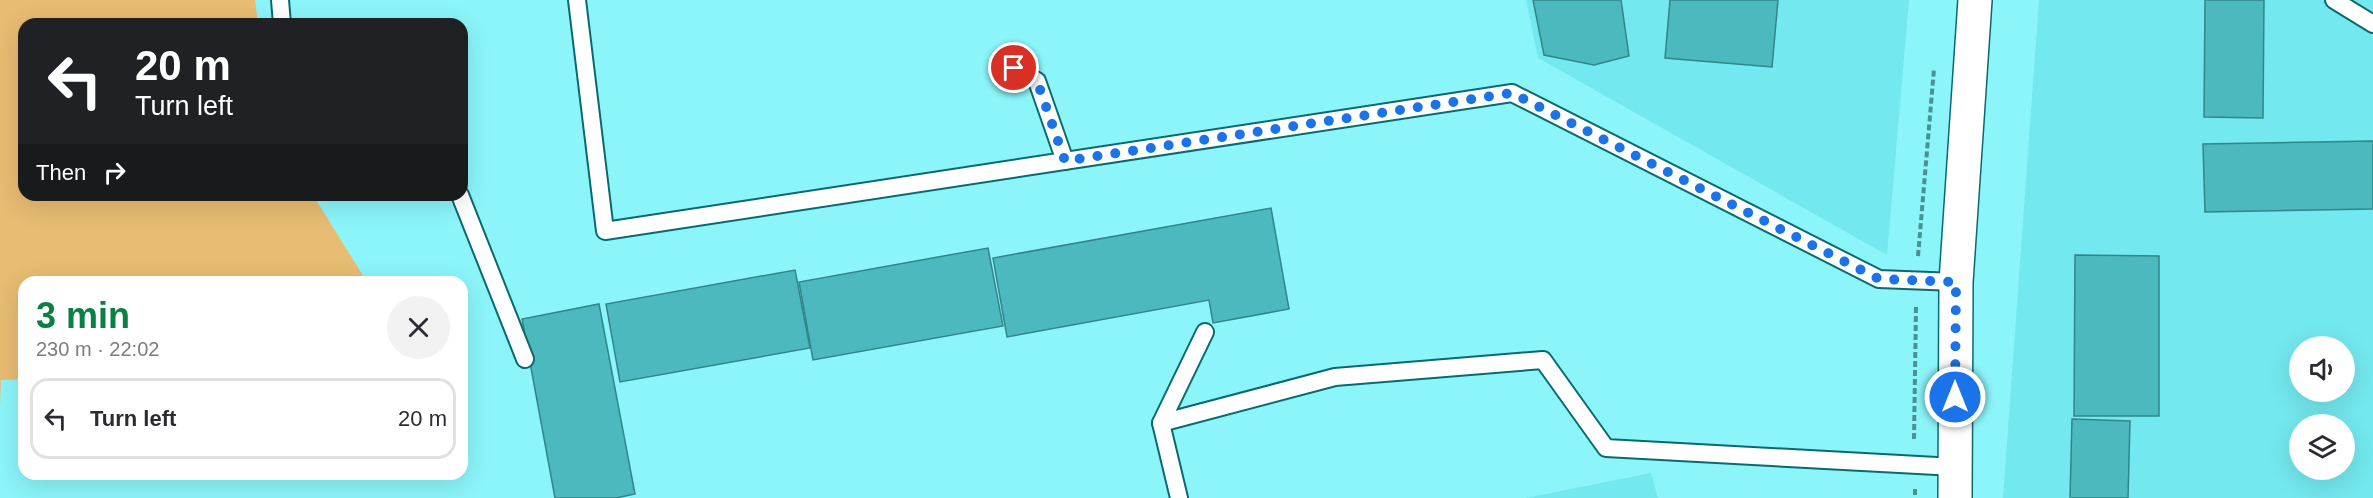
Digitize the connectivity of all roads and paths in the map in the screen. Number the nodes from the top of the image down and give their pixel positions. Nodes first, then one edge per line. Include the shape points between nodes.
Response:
1 (280, 0) edge
2 (577, 0) edge
3 (1975, 0) edge
4 (2334, 0) edge
5 (282, 18) edge
6 (2373, 24) edge
7 (1014, 68) dead end
8 (1065, 161) junction
9 (462, 201) edge
10 (1956, 282) junction
11 (1205, 332) dead end
12 (525, 359) dead end
13 (1161, 423) junction
14 (1955, 482) edge
15 (1179, 498) edge

1 - 5 lane
2 - 8 lane via 605,231
3 - 10 main road
4 - 6 lane
7 - 8 lane via 1037,81
8 - 10 lane via 1512,93 1879,279
9 - 12 lane
10 - 14 main road
11 - 13 lane
13 - 14 lane via 1335,377 1543,360 1606,448
13 - 15 lane

